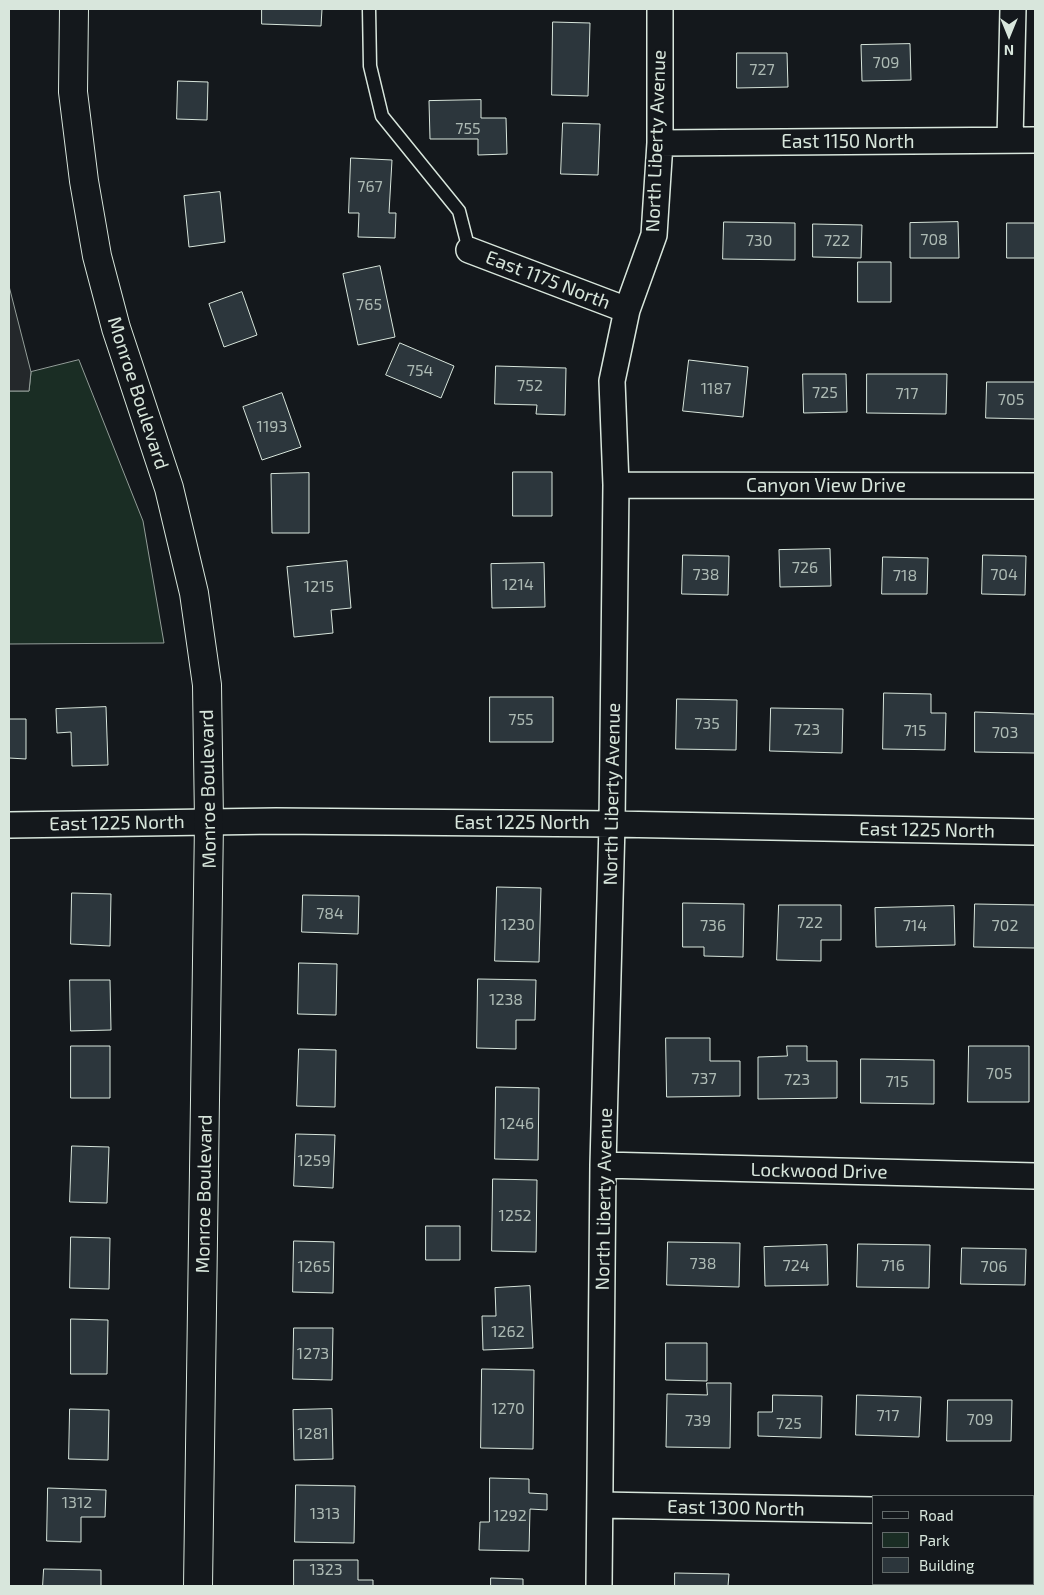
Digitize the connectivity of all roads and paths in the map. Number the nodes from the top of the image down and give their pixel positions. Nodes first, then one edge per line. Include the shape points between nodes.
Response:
1 (74, 9) edge
2 (368, 9) edge
3 (660, 9) edge
4 (1013, 9) edge
5 (1010, 140) junction
6 (1035, 140) edge
7 (660, 143) junction
8 (469, 250) joint
9 (627, 310) junction
10 (616, 485) junction
11 (1035, 486) edge
12 (209, 822) junction
13 (612, 824) junction
14 (9, 825) edge
15 (1035, 832) edge
16 (603, 1165) junction
17 (1035, 1176) edge
18 (600, 1505) junction
19 (872, 1510) edge
20 (198, 1586) edge
21 (599, 1586) edge

1 - 12 street, Monroe Boulevard via 74,92 97,256 116,328 169,488 194,593 206,685
2 - 8 lane via 370,66 382,116 459,212
3 - 7 street, North Liberty Avenue
4 - 5 street
5 - 6 street, East 1150 North
5 - 7 street, East 1150 North
7 - 9 street, North Liberty Avenue via 654,236
8 - 9 street, East 1175 North
9 - 10 street, North Liberty Avenue via 612,381
10 - 11 street, Canyon View Drive
10 - 13 street, North Liberty Avenue
12 - 13 street, East 1225 North
12 - 14 street, East 1225 North
12 - 20 street, Monroe Boulevard
13 - 15 street, East 1225 North
13 - 16 street, North Liberty Avenue
16 - 17 street, Lockwood Drive
16 - 18 street, North Liberty Avenue
18 - 19 street, East 1300 North
18 - 21 street, North Liberty Avenue

